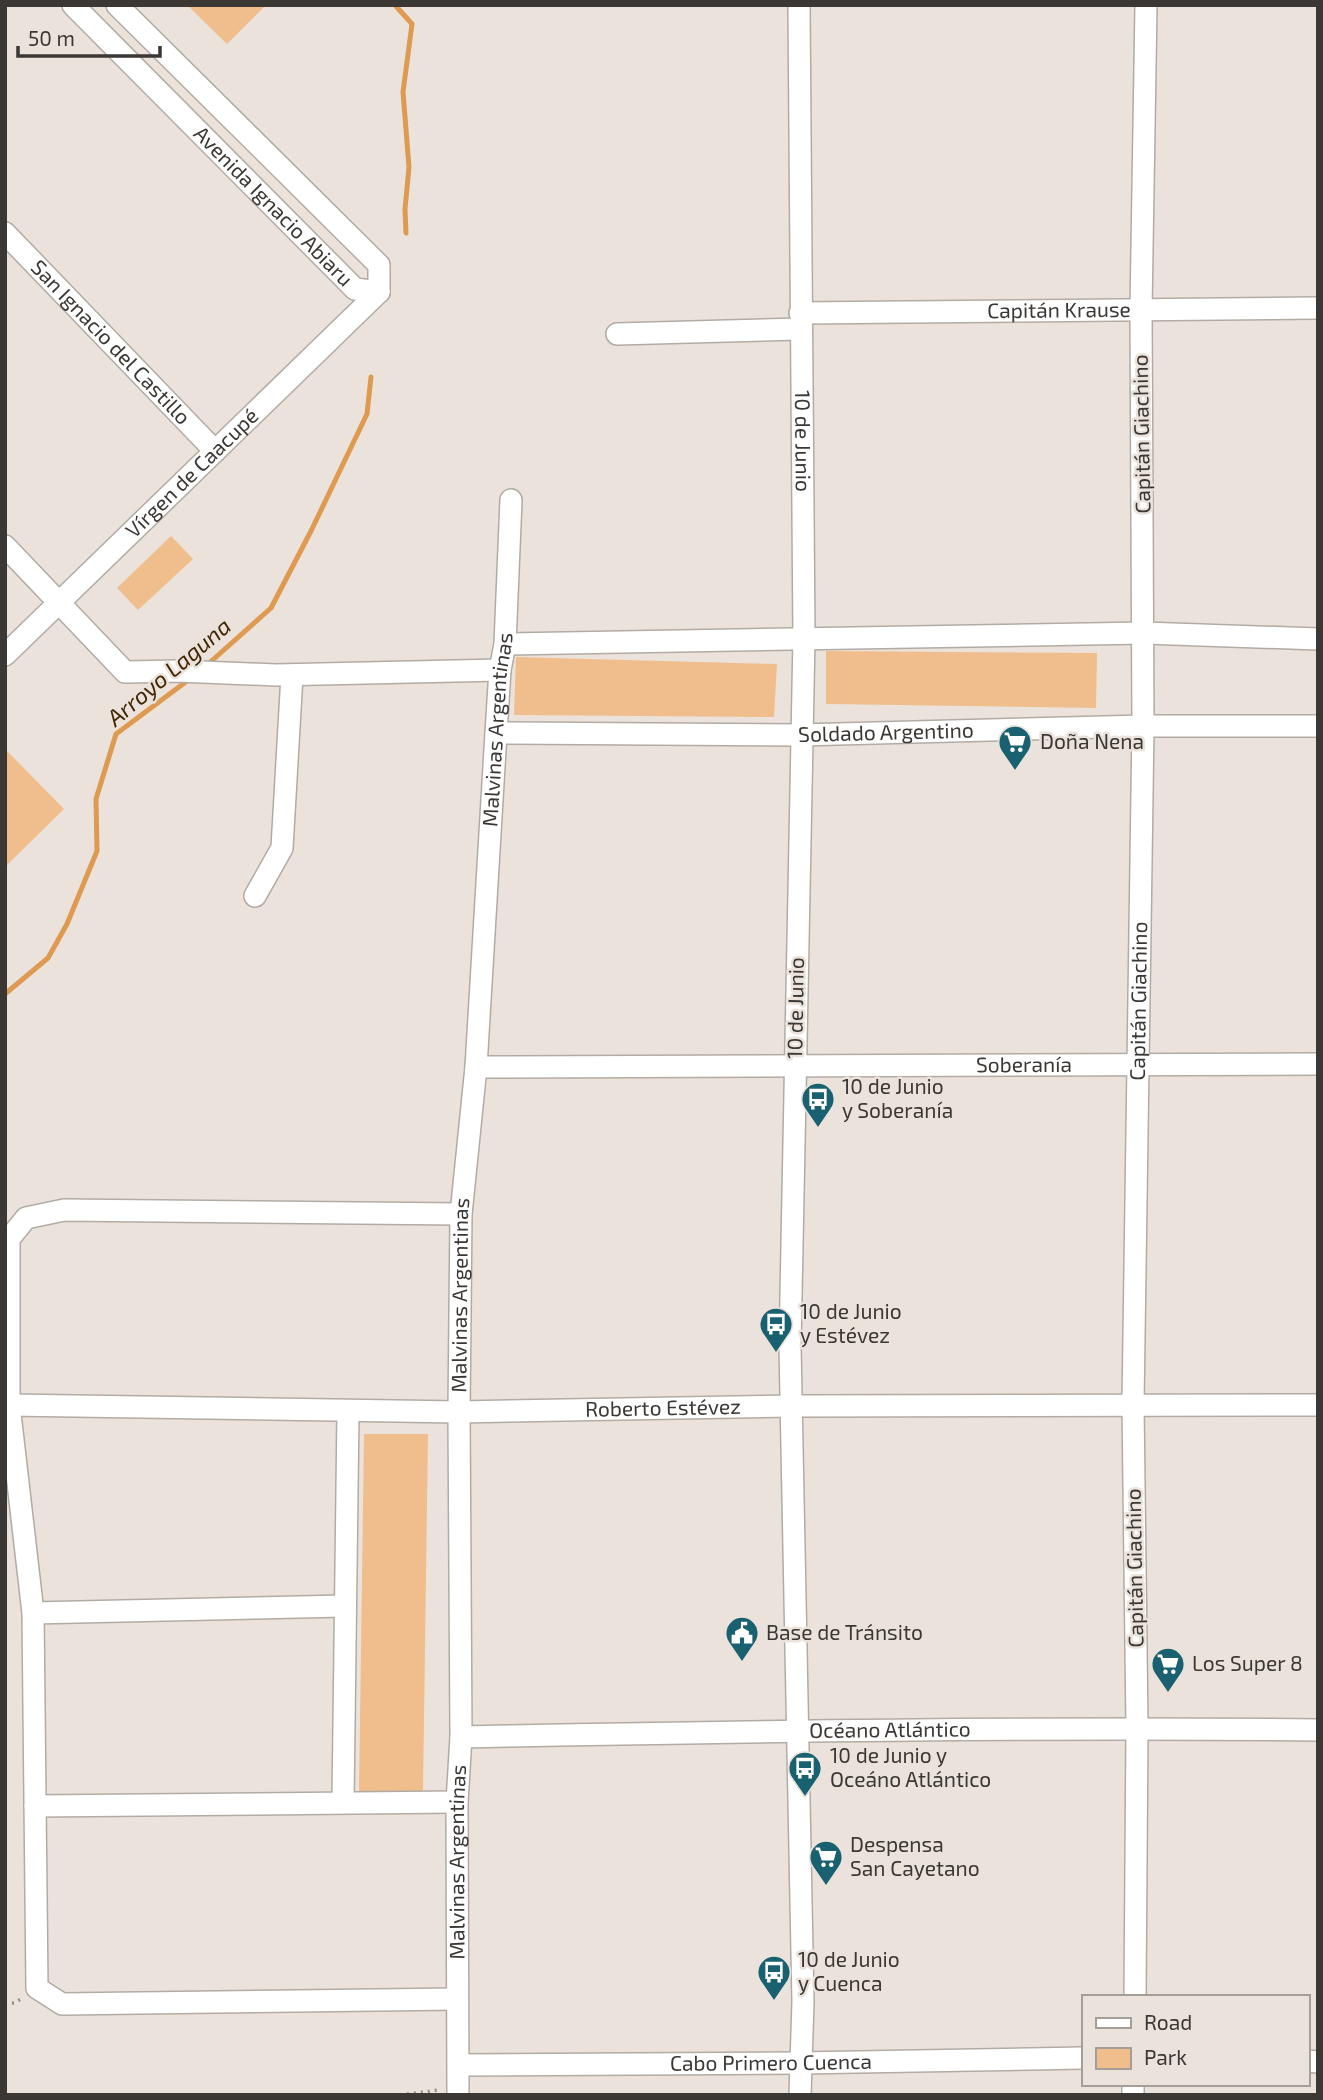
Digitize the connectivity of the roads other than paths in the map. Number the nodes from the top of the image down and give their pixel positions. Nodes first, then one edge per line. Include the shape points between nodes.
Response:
1 (73, 5) edge
2 (117, 5) edge
3 (799, 5) edge
4 (1146, 5) edge
5 (5, 233) edge
6 (379, 292) junction
7 (1318, 308) edge
8 (1140, 310) junction
9 (800, 321) junction
10 (617, 334) dead end
11 (215, 452) junction
12 (511, 500) dead end
13 (5, 546) edge
14 (60, 603) junction
15 (1144, 633) junction
16 (804, 638) junction
17 (1318, 639) edge
18 (505, 644) junction
19 (5, 655) edge
20 (500, 670) junction
21 (284, 675) junction
22 (1143, 726) junction
23 (1318, 726) edge
24 (496, 733) junction
25 (800, 735) junction
26 (255, 896) dead end
27 (1138, 1064) junction
28 (1318, 1064) edge
29 (476, 1068) junction
30 (795, 1068) junction
31 (461, 1214) junction
32 (1133, 1404) junction
33 (9, 1405) junction
34 (1318, 1405) edge
35 (791, 1406) junction
36 (348, 1412) junction
37 (459, 1412) junction
38 (344, 1606) junction
39 (33, 1613) junction
40 (1137, 1728) junction
41 (799, 1730) junction
42 (1318, 1730) edge
43 (461, 1737) junction
44 (343, 1802) junction
45 (457, 1802) junction
46 (35, 1806) junction
47 (1135, 1995) edge
48 (457, 1999) junction
49 (1082, 2057) edge
50 (800, 2063) junction
51 (459, 2065) junction
52 (458, 2091) edge
53 (800, 2095) edge

1 - 6 street, Avenida Ignacio Abiaru via 355,289
2 - 6 street, Avenida Ignacio Abiaru via 379,265
3 - 9 street, 10 de Junio
4 - 8 street, Capitán Giachino
5 - 11 street, San Ignacio del Castillo
6 - 11 street, Vírgen de Caacupé
7 - 8 street, Capitán Krause
8 - 9 street, Capitán Krause
8 - 15 street, Capitán Giachino
9 - 10 street, Capitán Krause
9 - 16 street, 10 de Junio
11 - 14 street, Vírgen de Caacupé
12 - 18 street, Malvinas Argentinas
13 - 14 street
14 - 19 street, Vírgen de Caacupé
14 - 21 street via 125,672
15 - 16 street
15 - 17 street
15 - 22 street, Capitán Giachino
16 - 18 street
16 - 25 street, 10 de Junio
18 - 20 street, Malvinas Argentinas
20 - 21 street
20 - 24 street, Malvinas Argentinas
21 - 26 street via 282,848
22 - 23 street, Soldado Argentino
22 - 25 street, Soldado Argentino
22 - 27 street, Capitán Giachino
24 - 25 street, Soldado Argentino
24 - 29 street, Malvinas Argentinas
25 - 30 street, 10 de Junio
27 - 28 street, Soberanía
27 - 30 street, Soberanía
27 - 32 street, Capitán Giachino
29 - 30 street, Soberanía
29 - 31 street, Malvinas Argentinas
30 - 35 street, 10 de Junio
31 - 33 street via 64,1210 26,1218 9,1239
31 - 37 street, Malvinas Argentinas
32 - 34 street, Roberto Estévez
32 - 35 street, Roberto Estévez
32 - 40 street, Capitán Giachino
33 - 36 street, Roberto Estévez
33 - 39 street
35 - 37 street, Roberto Estévez
35 - 41 street, 10 de Junio
36 - 37 street, Roberto Estévez
36 - 38 street
37 - 43 street, Malvinas Argentinas
38 - 39 street
38 - 44 street
39 - 46 street
40 - 41 street, Océano Atlántico
40 - 42 street, Océano Atlántico
40 - 47 street, Capitán Giachino
41 - 43 street, Océano Atlántico
41 - 50 street, 10 de Junio
43 - 45 street, Malvinas Argentinas
44 - 45 street
44 - 46 street
45 - 48 street, Malvinas Argentinas
46 - 48 street via 37,1988 62,2004
48 - 51 street, Malvinas Argentinas
49 - 50 street, Cabo Primero Cuenca
50 - 51 street, Cabo Primero Cuenca
50 - 53 street, 10 de Junio
51 - 52 street, Malvinas Argentinas

